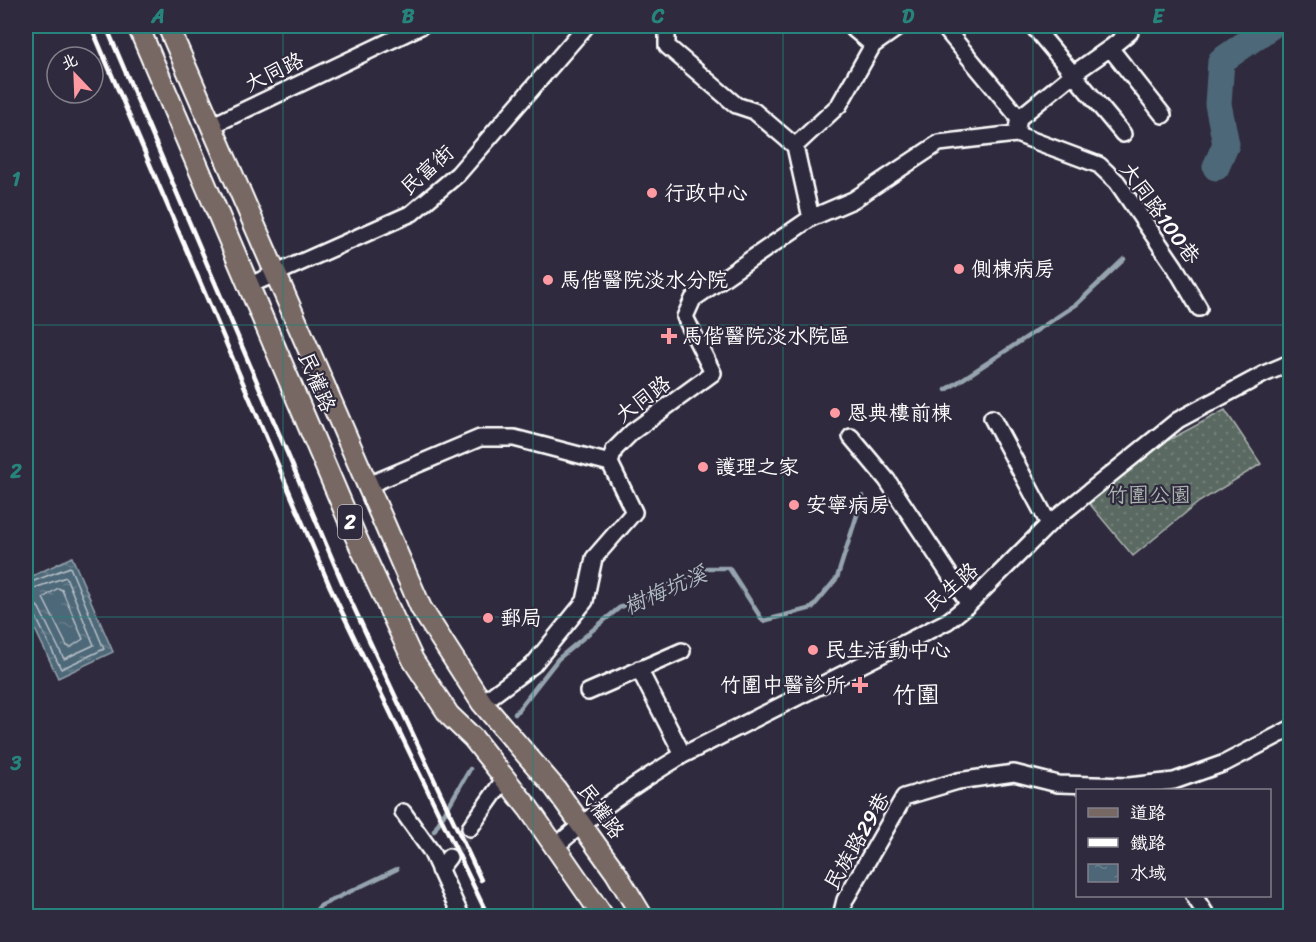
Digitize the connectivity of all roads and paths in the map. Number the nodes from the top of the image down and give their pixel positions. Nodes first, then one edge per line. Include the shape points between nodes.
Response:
1 (138, 26) edge
2 (168, 26) edge
3 (421, 26) edge
4 (586, 26) edge
5 (667, 26) edge
6 (850, 26) edge
7 (900, 26) edge
8 (943, 26) edge
9 (1033, 26) edge
10 (1124, 26) edge
11 (873, 45) junction
12 (1110, 48) junction
13 (1073, 74) junction
14 (1163, 115) dead end
15 (1019, 118) junction
16 (211, 126) junction
17 (1016, 134) junction
18 (1123, 134) dead end
19 (795, 146) junction
20 (812, 218) junction
21 (277, 274) junction
22 (250, 285) junction
23 (1199, 308) dead end
24 (1290, 363) edge
25 (992, 418) dead end
26 (851, 437) dead end
27 (610, 463) junction
28 (366, 486) junction
29 (1049, 524) junction
30 (969, 604) junction
31 (682, 651) dead end
32 (639, 669) junction
33 (588, 692) dead end
34 (482, 703) junction
35 (1289, 729) edge
36 (683, 754) junction
37 (506, 778) junction
38 (1130, 788) edge
39 (403, 812) dead end
40 (579, 825) junction
41 (470, 828) tunnel mouth
42 (554, 848) junction
43 (1195, 897) edge
44 (461, 916) edge
45 (603, 916) edge
46 (642, 916) edge
47 (841, 916) edge
48 (1207, 916) edge

1 - 22 main road, 民權路 / 2
2 - 16 main road, 民權路 / 2
3 - 16 street, 大同路
4 - 21 street, 民富街 via 458,174 412,213
5 - 19 street via 667,46 736,105 754,111
6 - 11 street
7 - 11 street
8 - 15 street
9 - 13 street
10 - 12 street via 1130,32
11 - 19 street via 839,105
12 - 13 street
12 - 14 street
13 - 15 street
13 - 18 street
15 - 17 street
16 - 21 main road, 民權路 / 2
17 - 20 street, 大同路100巷 via 939,143 853,200
17 - 23 street, 大同路100巷 via 1099,165 1116,182
19 - 20 street
20 - 27 street, 大同路 via 693,299 685,317 714,373 632,432 614,450
21 - 22 street, 民富街
21 - 28 main road, 民權路 / 2
22 - 37 main road, 民權路 / 2 via 355,535 413,660 449,715
24 - 29 street, 民生路 via 1178,420
25 - 29 street
26 - 30 street via 887,480
27 - 28 street via 514,438 480,438
27 - 34 street via 634,512 594,558 585,601 533,665
28 - 34 main road, 民權路 / 2 via 421,608
29 - 30 street, 民生路
30 - 36 street, 民生路 via 948,621 878,659
31 - 32 street
32 - 33 street
32 - 36 street
34 - 40 main road, 民權路 / 2 via 555,789
35 - 38 street, 民族路29巷 via 1225,764 1174,781
36 - 40 street, 民生路
37 - 41 street
37 - 42 main road, 民權路 / 2
38 - 47 street, 民族路29巷 via 1058,784 1014,772 958,781 904,797 845,900
39 - 44 street via 441,862
40 - 42 street, 民生路
40 - 46 main road, 民權路 / 2 via 616,873
42 - 45 main road, 民權路 / 2
43 - 48 street

